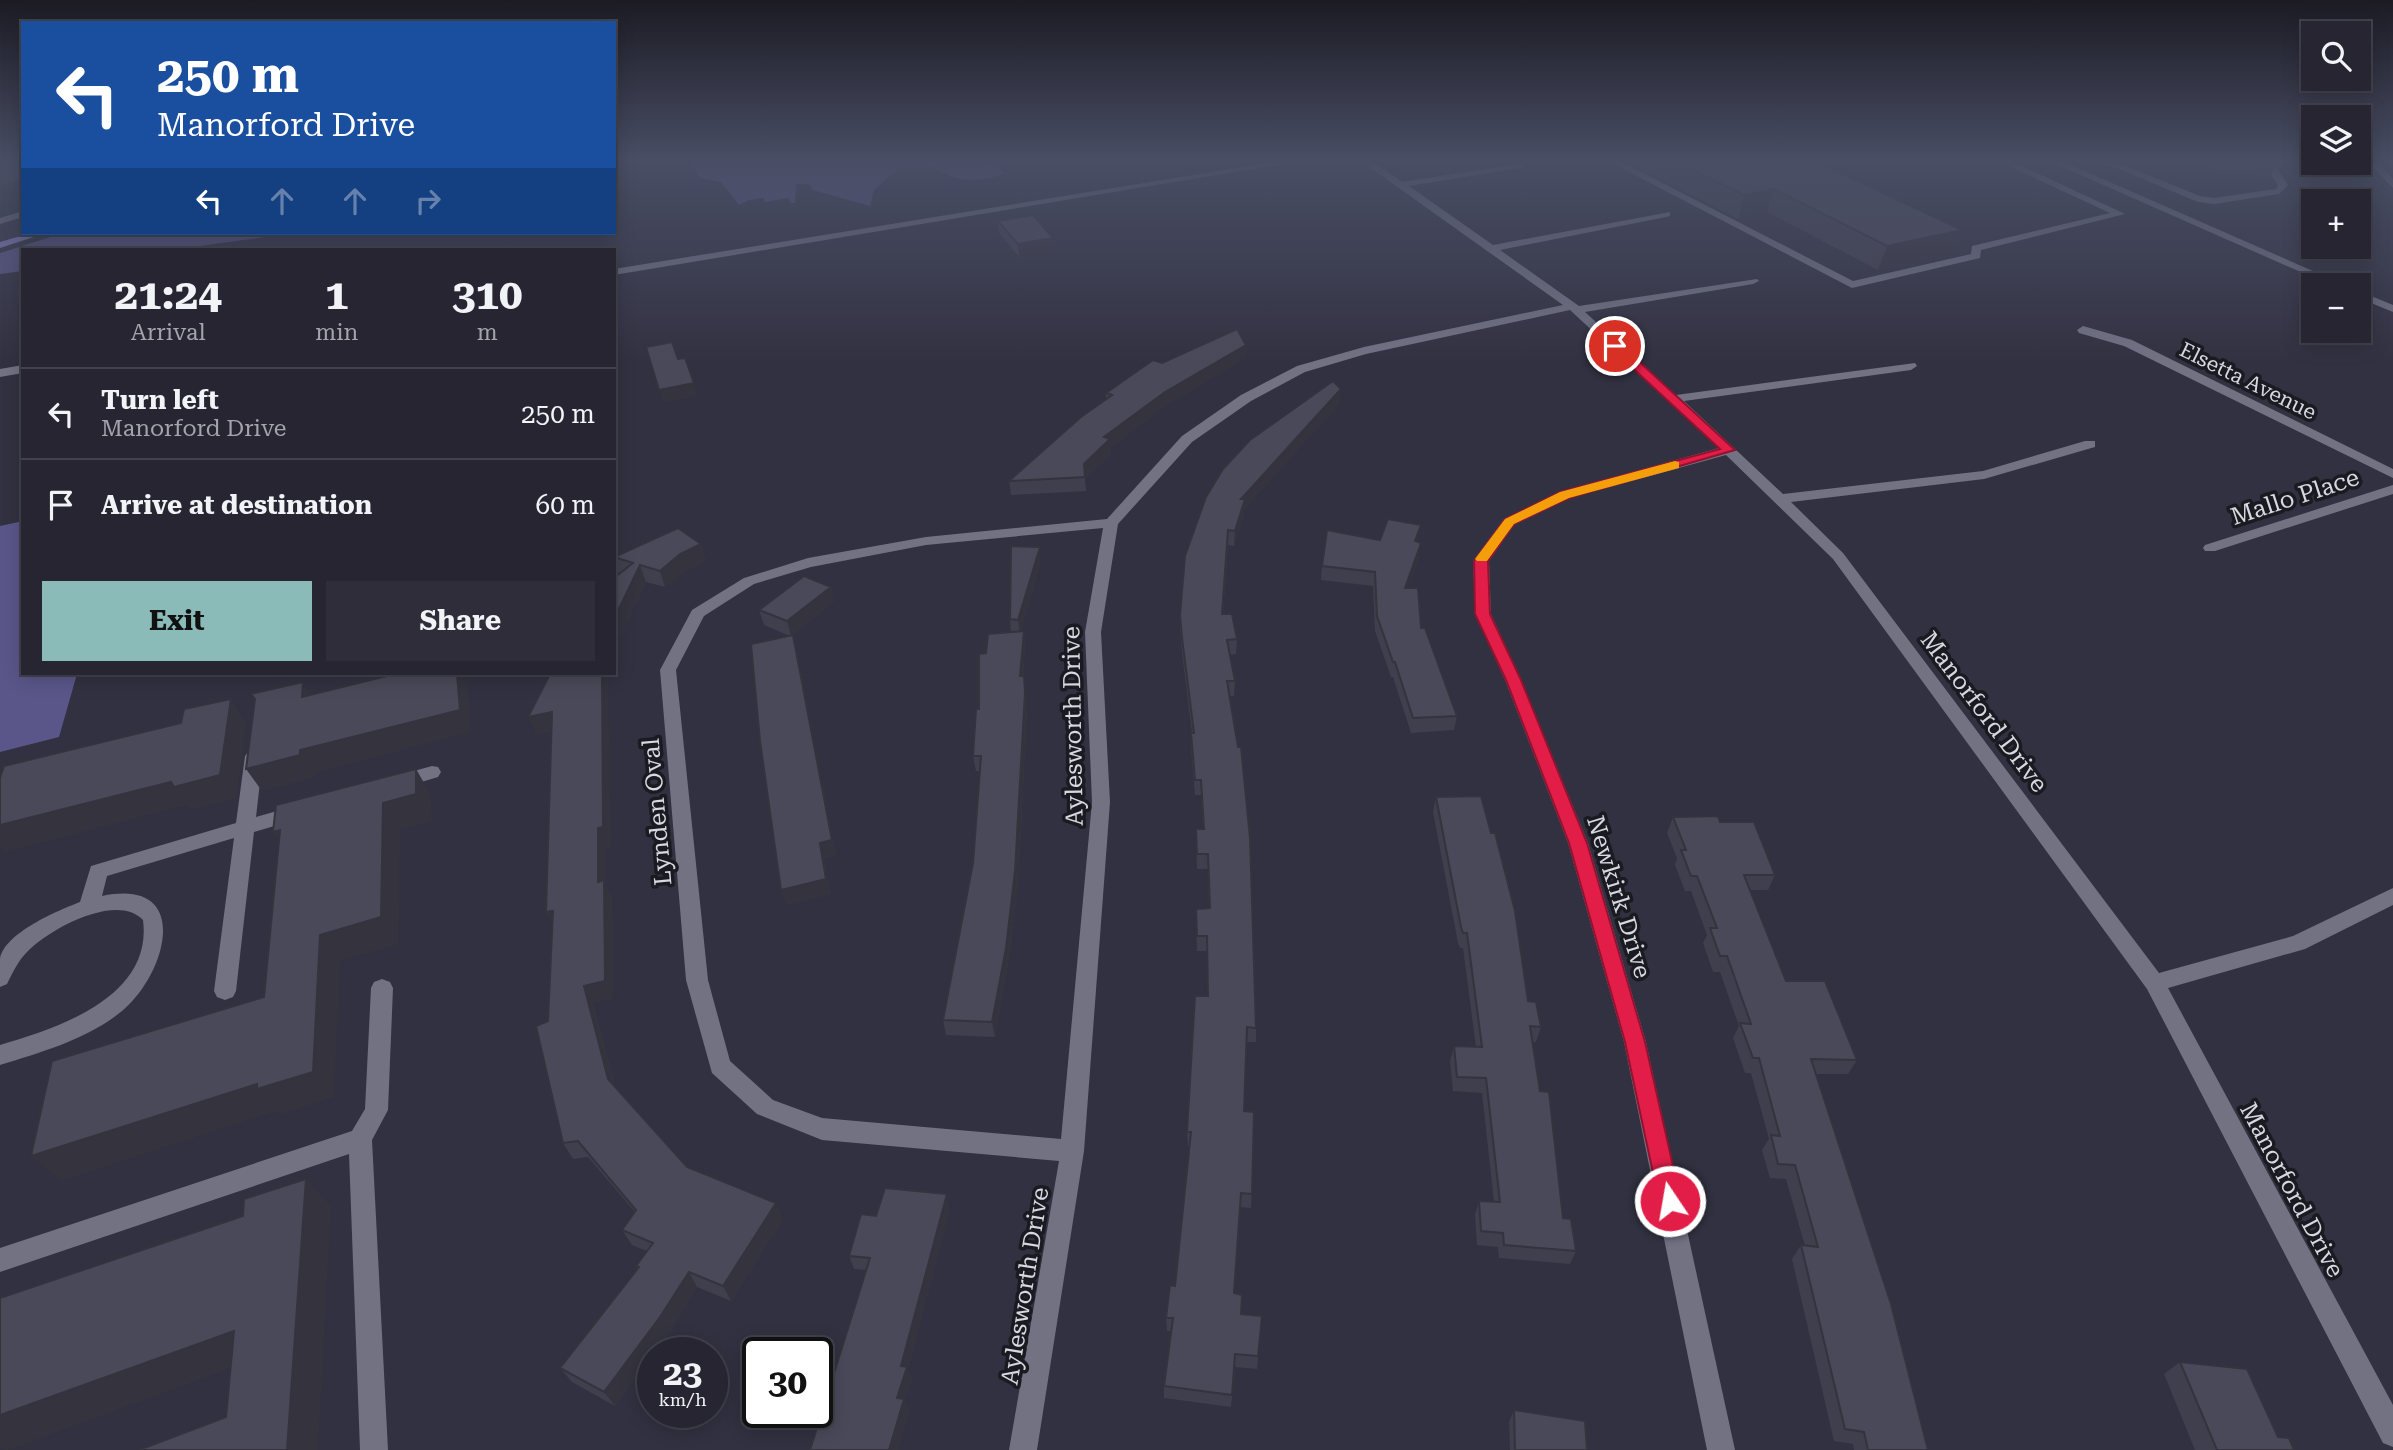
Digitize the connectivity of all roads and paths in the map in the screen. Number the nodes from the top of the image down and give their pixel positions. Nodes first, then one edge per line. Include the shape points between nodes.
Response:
1 (880, 229) edge
2 (1462, 229) edge
3 (1593, 229) edge
4 (1743, 229) edge
5 (2058, 229) edge
6 (2210, 229) edge
7 (34, 235) edge
8 (0, 245) edge
9 (1952, 246) edge
10 (1976, 248) junction
11 (1491, 249) junction
12 (616, 272) edge
13 (2311, 273) edge
14 (1753, 281) dead end
15 (2371, 299) edge
16 (1574, 308) junction
17 (2393, 309) edge
18 (2084, 330) dead end
19 (1911, 366) dead end
20 (21, 369) edge
21 (0, 373) edge
22 (1674, 399) junction
23 (2090, 444) dead end
24 (1729, 450) junction
25 (2393, 474) edge
26 (2393, 489) edge
27 (1779, 499) junction
28 (1111, 523) junction
29 (2210, 548) dead end
30 (257, 734) edge
31 (432, 772) dead end
32 (382, 787) edge
33 (320, 806) edge
34 (245, 828) junction
35 (2393, 896) edge
36 (89, 907) junction
37 (0, 978) edge
38 (2154, 983) junction
39 (382, 988) dead end
40 (225, 991) dead end
41 (0, 1055) edge
42 (360, 1139) junction
43 (1072, 1152) junction
44 (0, 1260) edge
45 (2393, 1433) edge
46 (374, 1450) edge
47 (1023, 1450) edge
48 (1721, 1450) edge

1 - 12 street
2 - 11 street, Manorford Drive
3 - 11 street
4 - 10 street via 1852,285 1976,256
5 - 10 street
6 - 13 street
7 - 8 main road
9 - 10 street via 1962,251
11 - 16 street, Manorford Drive
14 - 16 street
15 - 17 street
16 - 22 street, Manorford Drive
16 - 28 street via 1364,351 1301,369 1246,398 1187,439
18 - 25 street, Elsetta Avenue via 2128,343
19 - 22 street
20 - 21 street
22 - 24 street, Manorford Drive
23 - 27 street via 1984,475
24 - 27 street, Manorford Drive
24 - 48 street, Newkirk Drive via 1565,495 1509,522 1481,561 1482,614 1578,843 1635,1042
26 - 29 street, Mallo Place
27 - 38 street, Manorford Drive via 1838,556
28 - 43 street, Aylesworth Drive via 1093,632 1101,802
28 - 43 street, Lynden Oval via 926,541 808,563 749,581 698,613 668,670 698,980 720,1066 765,1107 822,1129
30 - 34 street
31 - 32 street
33 - 34 street
34 - 36 street via 98,871
34 - 40 street
35 - 38 street via 2298,943
36 - 37 street via 50,923 22,943
36 - 41 street via 137,904 155,920 150,959 140,979 92,1019
38 - 45 street, Manorford Drive
39 - 42 street via 376,1111
42 - 44 street
42 - 46 street
43 - 47 street, Aylesworth Drive

